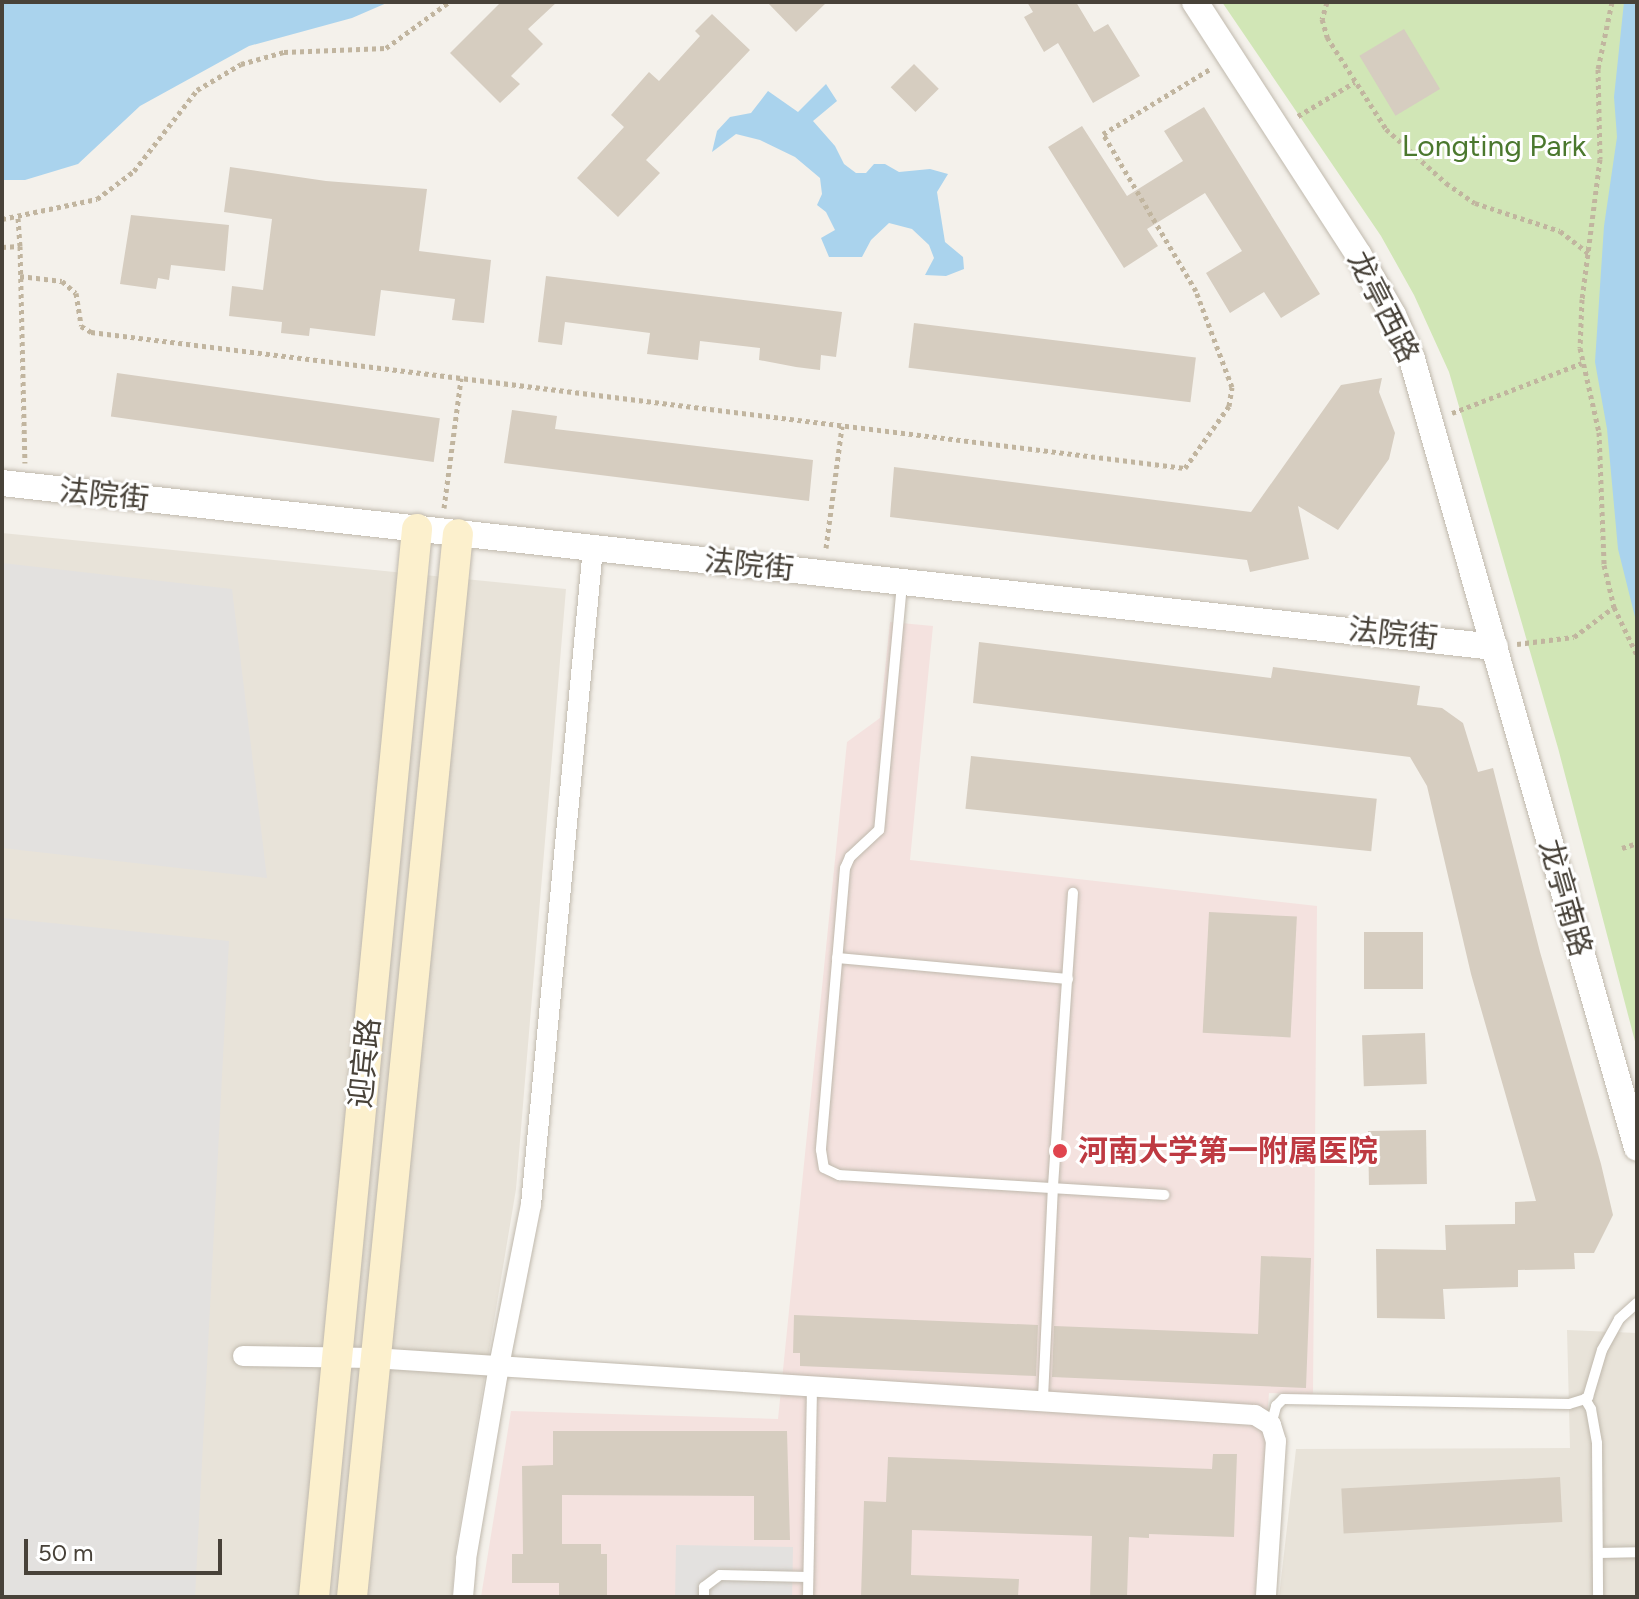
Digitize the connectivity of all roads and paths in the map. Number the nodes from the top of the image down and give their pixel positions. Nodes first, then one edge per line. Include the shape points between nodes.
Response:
1 (449, 2) edge
2 (1195, 2) edge
3 (1327, 2) edge
4 (1612, 2) edge
5 (1231, 57) junction
6 (1355, 82) junction
7 (1277, 128) junction
8 (18, 218) junction
9 (2, 219) edge
10 (20, 246) junction
11 (2, 247) edge
12 (1589, 254) junction
13 (20, 276) junction
14 (1582, 363) junction
15 (461, 378) junction
16 (1432, 421) junction
17 (842, 426) junction
18 (14, 485) edge
19 (439, 531) junction
20 (593, 548) junction
21 (823, 573) junction
22 (903, 582) junction
23 (1614, 607) junction
24 (1495, 647) junction
25 (1637, 655) edge
26 (1637, 843) edge
27 (1622, 848) dead end
28 (1073, 893) dead end
29 (837, 958) junction
30 (1068, 979) junction
31 (1637, 1148) edge
32 (1053, 1186) junction
33 (1164, 1195) dead end
34 (1637, 1303) edge
35 (243, 1356) dead end
36 (337, 1357) junction
37 (373, 1358) junction
38 (499, 1366) junction
39 (812, 1384) junction
40 (1043, 1398) junction
41 (1585, 1399) junction
42 (1271, 1425) junction
43 (1637, 1552) edge
44 (1598, 1553) junction
45 (808, 1577) junction
46 (314, 1597) edge
47 (352, 1597) edge
48 (463, 1597) edge
49 (704, 1597) edge
50 (808, 1597) edge
51 (1266, 1597) edge
52 (1598, 1597) edge

1 - 8 path via 386,48 284,52 241,64 197,90 134,171 97,199
2 - 5 street, 龙亭西路
3 - 6 path via 1322,19 1327,37
4 - 12 path via 1598,69 1600,159
5 - 7 street, 龙亭西路
5 - 17 path via 1103,134 1196,291 1232,387 1229,406 1185,468
6 - 7 path
6 - 12 path via 1386,129 1446,183 1475,203 1560,231
7 - 16 street, 龙亭西路 via 1393,315
8 - 9 path
8 - 10 path
10 - 11 path
10 - 13 path
12 - 14 path via 1582,299
13 - 15 path via 62,281 76,293 81,326 91,332
13 - 18 path
14 - 16 path
14 - 23 path via 1599,432 1604,565
15 - 17 path
15 - 19 path
16 - 24 street, 龙亭西路
17 - 21 path
18 - 19 street, 法院街
19 - 20 street, 法院街
19 - 36 main road, 迎宾路
19 - 37 main road, 迎宾路
20 - 21 street, 法院街
20 - 38 street via 531,1205
21 - 22 street, 法院街
22 - 24 street, 法院街
22 - 29 lane via 879,830 846,863
23 - 24 path via 1574,637
23 - 25 path
24 - 31 street, 龙亭南路
26 - 27 path
28 - 30 lane
29 - 30 lane
29 - 32 lane via 821,1150 824,1168 839,1175
30 - 32 lane
32 - 33 lane
32 - 40 lane
34 - 41 lane via 1613,1329
35 - 36 street
36 - 37 street
36 - 46 main road, 迎宾路
37 - 38 street
37 - 47 main road, 迎宾路
38 - 39 street
38 - 48 street
39 - 40 street
39 - 45 lane
40 - 42 street via 1255,1415
41 - 42 lane via 1569,1404 1283,1399
41 - 44 lane via 1597,1443
42 - 51 street via 1276,1441
43 - 44 lane
44 - 52 lane
45 - 49 lane via 720,1575 704,1587
45 - 50 lane

